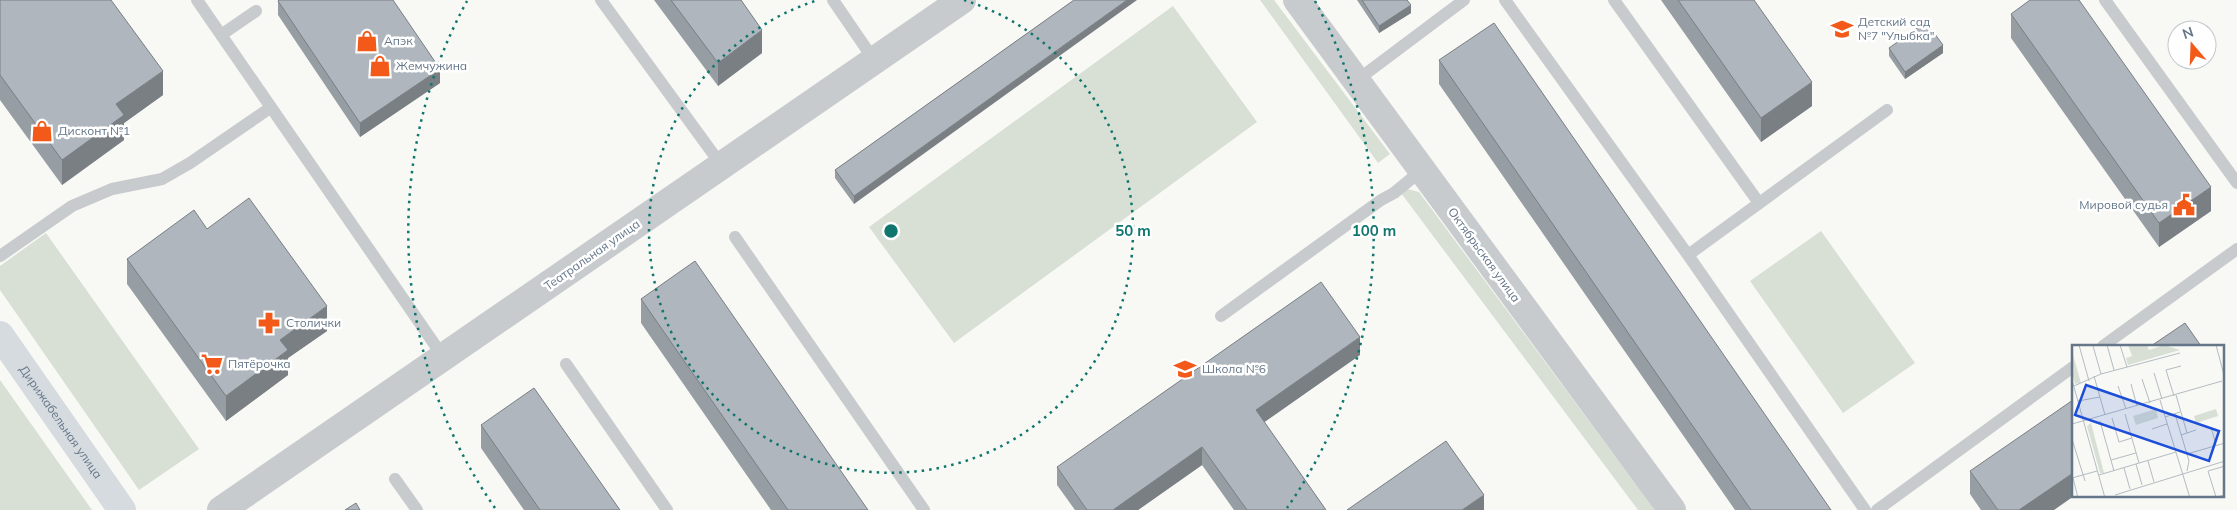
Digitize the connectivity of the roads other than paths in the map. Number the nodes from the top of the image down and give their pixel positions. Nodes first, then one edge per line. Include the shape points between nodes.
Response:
1 (197, 0) edge
2 (601, 0) edge
3 (832, 0) edge
4 (962, 0) edge
5 (1298, 0) edge
6 (1464, 0) edge
7 (1505, 0) edge
8 (1614, 0) edge
9 (2106, 0) edge
10 (256, 11) dead end
11 (221, 35) junction
12 (874, 60) junction
13 (1356, 81) junction
14 (270, 108) junction
15 (1887, 110) dead end
16 (722, 166) junction
17 (1422, 170) junction
18 (2237, 183) edge
19 (1759, 203) junction
20 (735, 237) dead end
21 (2237, 249) edge
22 (1688, 255) junction
23 (0, 256) edge
24 (1221, 316) dead end
25 (0, 335) edge
26 (2103, 345) edge
27 (444, 358) junction
28 (566, 364) dead end
29 (2072, 369) edge
30 (395, 480) dead end
31 (122, 510) edge
32 (221, 510) edge
33 (417, 510) edge
34 (667, 510) edge
35 (924, 510) edge
36 (1672, 510) edge
37 (1866, 510) edge
38 (1877, 510) edge

1 - 11 lane
2 - 16 lane
3 - 12 lane
4 - 12 street, Театральная улица
5 - 13 street, Октябрьская улица
6 - 13 lane
7 - 22 lane
8 - 19 lane
9 - 18 lane
10 - 11 lane
11 - 14 lane
12 - 16 street, Театральная улица
13 - 17 street, Октябрьская улица
14 - 23 lane via 162,179 112,189 72,206
14 - 27 lane
15 - 19 lane
16 - 27 street, Театральная улица
17 - 24 lane
17 - 36 street, Октябрьская улица
19 - 22 lane
20 - 35 lane
21 - 26 lane
22 - 37 lane
25 - 31 main road, Дирижабельная улица
27 - 32 street, Театральная улица
28 - 34 lane
29 - 38 lane
30 - 33 lane

